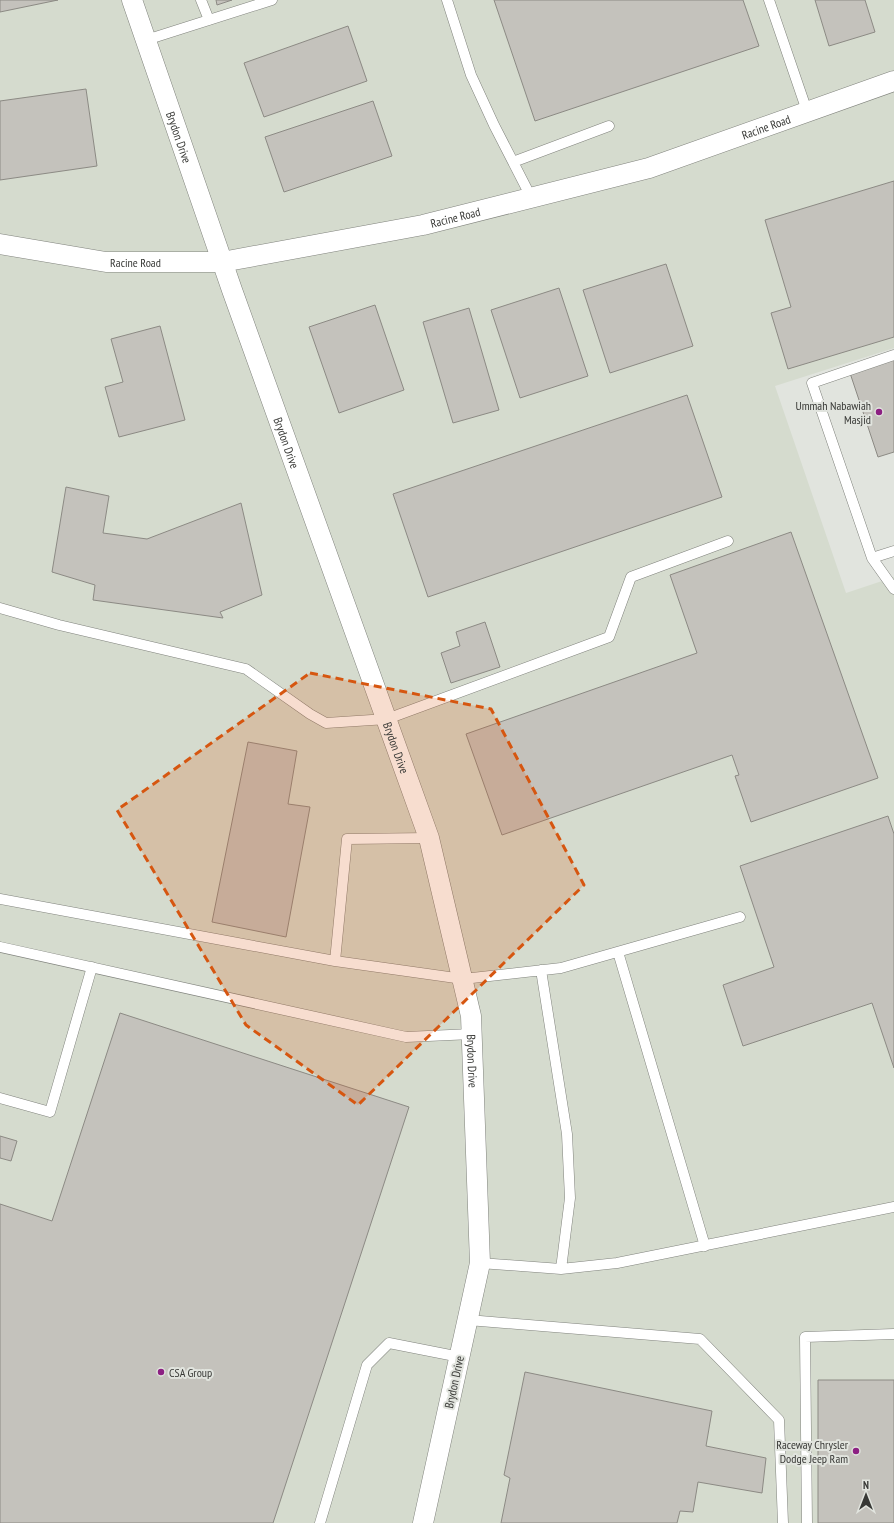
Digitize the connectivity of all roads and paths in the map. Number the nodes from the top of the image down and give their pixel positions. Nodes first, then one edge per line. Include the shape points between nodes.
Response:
1 (132, 0) edge
2 (202, 0) edge
3 (272, 0) edge
4 (447, 0) edge
5 (769, 0) edge
6 (209, 20) junction
7 (146, 40) junction
8 (894, 80) edge
9 (807, 111) junction
10 (609, 126) dead end
11 (513, 162) junction
12 (532, 199) junction
13 (0, 244) edge
14 (222, 262) junction
15 (894, 355) edge
16 (728, 541) dead end
17 (894, 551) edge
18 (872, 558) junction
19 (894, 590) edge
20 (0, 608) edge
21 (387, 719) junction
22 (430, 838) junction
23 (0, 899) edge
24 (740, 917) dead end
25 (0, 947) edge
26 (618, 952) junction
27 (335, 961) junction
28 (92, 967) junction
29 (542, 970) junction
30 (463, 980) junction
31 (472, 1034) junction
32 (0, 1098) edge
33 (894, 1207) edge
34 (705, 1246) junction
35 (480, 1264) junction
36 (561, 1269) junction
37 (468, 1320) junction
38 (894, 1334) edge
39 (460, 1357) junction
40 (320, 1523) edge
41 (423, 1523) edge
42 (784, 1523) edge
43 (807, 1523) edge

1 - 7 street, Brydon Drive
2 - 6 lane
3 - 6 lane
4 - 11 lane via 471,75
5 - 9 lane
6 - 7 lane
7 - 14 street, Brydon Drive
8 - 9 street, Racine Road
9 - 12 street, Racine Road via 649,168
10 - 11 lane
11 - 12 lane
12 - 14 street, Racine Road via 423,225
13 - 14 street, Racine Road via 106,262
14 - 21 street, Brydon Drive
15 - 18 lane via 812,382
16 - 21 lane via 631,577 609,637
17 - 18 lane
18 - 19 lane
20 - 21 lane via 59,625 246,669 326,723
21 - 22 street, Brydon Drive
22 - 27 lane via 346,839
22 - 30 street, Brydon Drive
23 - 27 lane
24 - 26 lane
25 - 28 lane
26 - 29 lane via 561,968
26 - 34 lane
27 - 30 lane
28 - 31 lane via 406,1037
28 - 32 lane via 50,1112
29 - 30 lane
29 - 36 lane via 567,1134 570,1198
30 - 31 street, Brydon Drive
31 - 35 street, Brydon Drive
33 - 34 lane
34 - 36 lane via 617,1263
35 - 36 lane
35 - 37 street, Brydon Drive
37 - 39 street, Brydon Drive
37 - 42 lane via 700,1339 779,1420
38 - 43 lane via 805,1337
39 - 40 lane via 389,1343 367,1365
39 - 41 street, Brydon Drive

